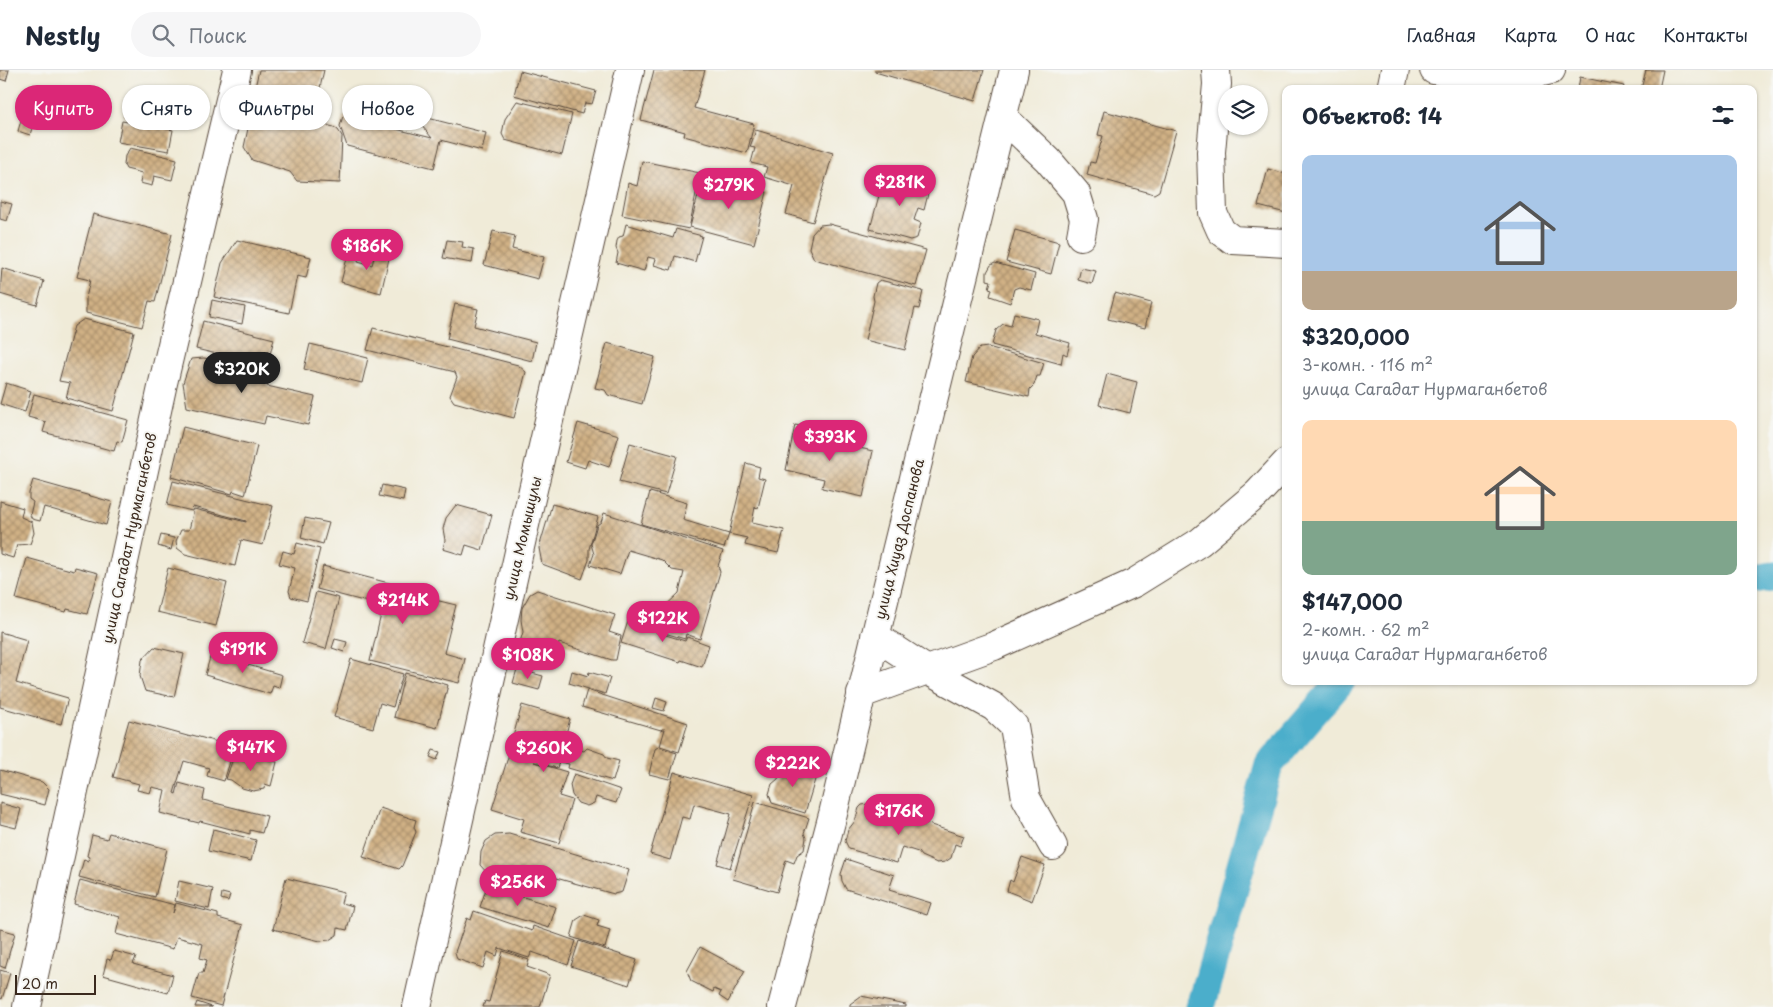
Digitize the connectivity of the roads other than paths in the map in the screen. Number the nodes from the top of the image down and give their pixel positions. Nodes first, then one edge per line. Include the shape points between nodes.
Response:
1 (237, 70) edge
2 (630, 70) edge
3 (1014, 70) edge
4 (1216, 70) edge
5 (1395, 70) edge
6 (1434, 70) edge
7 (1551, 70) edge
8 (1392, 85) edge
9 (1003, 117) junction
10 (1081, 236) dead end
11 (1282, 243) edge
12 (1282, 467) edge
13 (875, 636) junction
14 (927, 670) junction
15 (862, 694) junction
16 (1052, 846) dead end
17 (27, 1007) edge
18 (417, 1007) edge
19 (782, 1007) edge

1 - 17 street, улица Сагадат Нурмаганбетов via 163,383
2 - 18 street, улица Момышулы
3 - 9 street, улица Хиуаз Доспанова
4 - 11 street via 1213,213 1222,231 1233,240
5 - 8 street
6 - 7 street via 1497,76
9 - 10 street via 1048,160 1076,193 1084,220
9 - 13 street, улица Хиуаз Доспанова
12 - 14 street via 1257,494 1200,542 1134,583 994,646
13 - 14 street
13 - 15 street, улица Хиуаз Доспанова
14 - 15 street
14 - 16 street via 994,708 1014,726 1026,798
15 - 19 street, улица Хиуаз Доспанова

